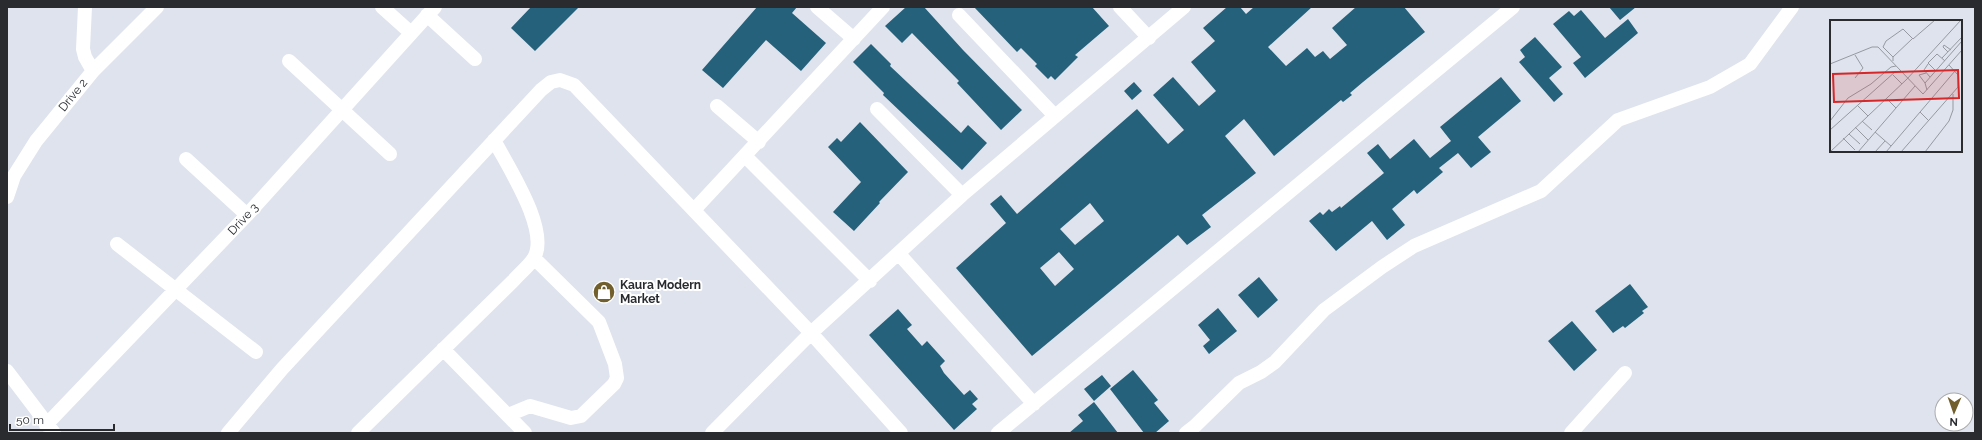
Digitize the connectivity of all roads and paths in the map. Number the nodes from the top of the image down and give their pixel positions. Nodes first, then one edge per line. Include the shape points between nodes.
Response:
1 (85, 7) edge
2 (157, 7) edge
3 (382, 7) edge
4 (816, 7) edge
5 (883, 7) edge
6 (1120, 7) edge
7 (1184, 7) edge
8 (1513, 7) edge
9 (1792, 7) edge
10 (431, 11) edge
11 (959, 15) dead end
12 (411, 33) junction
13 (1149, 38) junction
14 (854, 39) junction
15 (475, 59) dead end
16 (289, 61) dead end
17 (93, 71) junction
18 (717, 106) dead end
19 (342, 109) junction
20 (877, 109) dead end
21 (1055, 116) junction
22 (494, 140) junction
23 (758, 142) junction
24 (390, 154) dead end
25 (745, 156) junction
26 (186, 159) dead end
27 (962, 195) junction
28 (7, 197) edge
29 (694, 210) junction
30 (247, 215) junction
31 (117, 244) dead end
32 (899, 254) junction
33 (534, 258) junction
34 (870, 281) junction
35 (175, 289) junction
36 (812, 333) junction
37 (443, 349) junction
38 (256, 352) dead end
39 (7, 371) edge
40 (1624, 373) dead end
41 (1034, 404) junction
42 (508, 416) junction
43 (50, 429) edge
44 (228, 433) edge
45 (358, 433) edge
46 (525, 433) edge
47 (712, 433) edge
48 (900, 433) edge
49 (998, 433) edge
50 (1186, 433) edge
51 (1572, 433) edge

1 - 17 street via 83,49
2 - 17 street, Drive 2
3 - 12 street
4 - 14 street
5 - 14 street
6 - 13 street
7 - 13 street
8 - 41 street
9 - 50 street via 1750,64 1710,87 1618,120 1541,191 1414,246 1382,267 1324,310 1275,362 1239,383
10 - 12 street, Drive 3
10 - 15 street
11 - 21 street
12 - 19 street, Drive 3
13 - 21 street
14 - 23 street
16 - 19 street
17 - 28 street, Drive 2 via 36,141 14,176
18 - 23 street
19 - 24 street
19 - 30 street, Drive 3
20 - 27 street
21 - 27 street
22 - 29 street via 541,90 551,82 567,81 574,84
22 - 33 street via 533,216 538,238
22 - 44 street via 282,369
23 - 25 street
25 - 29 street
25 - 34 street
26 - 30 street
27 - 32 street
29 - 36 street
30 - 35 street, Drive 3
31 - 35 street
32 - 34 street
32 - 41 street
33 - 37 street
33 - 42 street via 599,322 615,364 617,378 581,416 571,418 530,406
34 - 36 street
35 - 38 street
35 - 43 street, Drive 3
36 - 47 street
36 - 48 street
37 - 42 street
37 - 45 street
39 - 43 street
40 - 51 street
41 - 49 street
42 - 46 street

